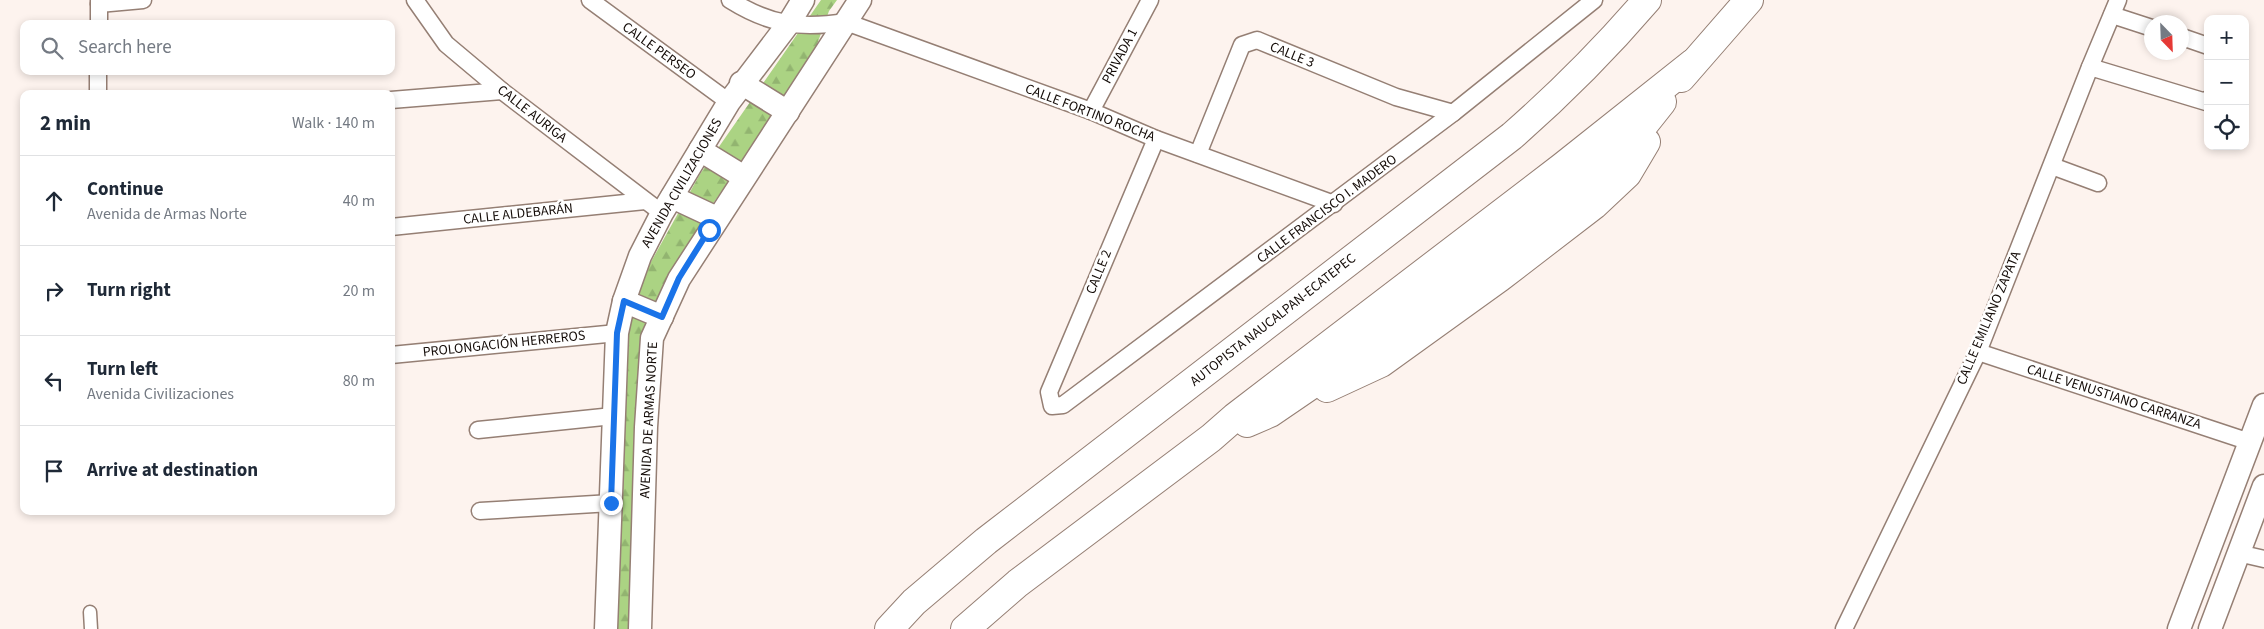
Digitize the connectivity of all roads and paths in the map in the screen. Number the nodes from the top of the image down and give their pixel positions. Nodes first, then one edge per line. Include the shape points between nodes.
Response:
1 (143, 0) edge
2 (415, 0) edge
3 (590, 0) edge
4 (730, 0) edge
5 (803, 0) edge
6 (860, 0) edge
7 (1150, 0) edge
8 (1594, 0) edge
9 (1647, 0) edge
10 (1749, 0) edge
11 (99, 2) edge
12 (2115, 7) edge
13 (99, 20) edge
14 (846, 22) junction
15 (789, 23) junction
16 (2144, 23) edge
17 (2189, 39) edge
18 (2204, 45) edge
19 (1693, 63) junction
20 (2090, 67) junction
21 (98, 75) edge
22 (742, 84) junction
23 (98, 90) edge
24 (502, 91) junction
25 (1668, 93) junction
26 (395, 100) edge
27 (2204, 101) edge
28 (728, 102) junction
29 (1090, 111) junction
30 (788, 112) junction
31 (1453, 113) junction
32 (1156, 138) junction
33 (700, 150) junction
34 (1198, 154) junction
35 (2052, 166) junction
36 (744, 177) junction
37 (2098, 183) dead end
38 (660, 204) junction
39 (1334, 204) junction
40 (717, 218) junction
41 (395, 227) edge
42 (624, 301) junction
43 (662, 317) junction
44 (617, 333) junction
45 (1978, 352) junction
46 (395, 355) edge
47 (2264, 404) edge
48 (1052, 406) joint
49 (1270, 413) junction
50 (613, 416) junction
51 (478, 430) dead end
52 (1211, 438) junction
53 (2250, 442) junction
54 (2264, 486) edge
55 (611, 503) junction
56 (480, 511) dead end
57 (2238, 553) junction
58 (2264, 559) edge
59 (90, 612) dead end
60 (607, 622) edge
61 (640, 622) edge
62 (91, 629) edge
63 (889, 629) edge
64 (965, 629) edge
65 (1844, 629) edge
66 (2179, 629) edge
67 (2210, 629) edge

1 - 11 street
2 - 24 street, CALLE AURIGA via 446,44
3 - 28 street, CALLE PERSEO
4 - 15 street via 756,16
5 - 15 main road, AVENIDA CIVILIZACIONES
6 - 14 main road, AVENIDA DE ARMAS NORTE
7 - 29 street, PRIVADA 1
8 - 31 street, CALLE FRANCISCO I. MADERO
9 - 63 highway, AUTOPISTA NAUCALPAN-ECATEPEC via 1570,83 1512,136 986,541 914,602
10 - 19 highway
11 - 13 street
12 - 16 street
12 - 20 street, CALLE EMILIANO ZAPATA
14 - 15 street via 815,27
14 - 29 street, CALLE FORTINO ROCHA
14 - 30 main road, AVENIDA DE ARMAS NORTE
15 - 22 main road, AVENIDA CIVILIZACIONES
17 - 18 street
19 - 25 highway
19 - 49 highway via 1628,174 1578,217 1382,363
19 - 52 highway
20 - 27 street
20 - 35 street, CALLE EMILIANO ZAPATA
21 - 23 street
22 - 28 main road, AVENIDA CIVILIZACIONES
22 - 30 main road
24 - 26 street
24 - 38 street, CALLE AURIGA
25 - 49 highway via 1635,136 1578,186
25 - 52 highway via 1571,176 1476,250 1257,411
28 - 33 main road, AVENIDA CIVILIZACIONES
29 - 32 street, CALLE FORTINO ROCHA
30 - 36 main road, AVENIDA DE ARMAS NORTE
31 - 34 street, CALLE 3 via 1396,97 1257,40 1242,45
31 - 39 street, CALLE FRANCISCO I. MADERO
32 - 34 street, CALLE FORTINO ROCHA
32 - 48 street, CALLE 2 via 1049,392
33 - 36 main road
33 - 38 main road, AVENIDA CIVILIZACIONES
34 - 39 street, CALLE FORTINO ROCHA
35 - 37 street
35 - 45 street, CALLE EMILIANO ZAPATA
36 - 40 main road, AVENIDA DE ARMAS NORTE
38 - 40 main road
38 - 41 street, CALLE ALDEBARÁN
38 - 42 main road, AVENIDA CIVILIZACIONES
39 - 48 street, CALLE FRANCISCO I. MADERO via 1063,406
40 - 43 main road, AVENIDA DE ARMAS NORTE via 679,278
42 - 43 main road
42 - 44 main road, AVENIDA CIVILIZACIONES
43 - 61 main road, AVENIDA DE ARMAS NORTE via 652,338 648,388
44 - 46 street, PROLONGACIÓN HERREROS
44 - 50 main road, AVENIDA CIVILIZACIONES
45 - 53 street, CALLE VENUSTIANO CARRANZA
45 - 65 street, CALLE EMILIANO ZAPATA
47 - 53 main road
49 - 52 highway
50 - 51 street
50 - 55 main road, AVENIDA CIVILIZACIONES
52 - 64 highway via 1018,583
53 - 66 main road
54 - 57 main road
55 - 56 street
55 - 60 main road, AVENIDA CIVILIZACIONES
57 - 58 street
57 - 67 main road
59 - 62 street
60 - 61 main road

